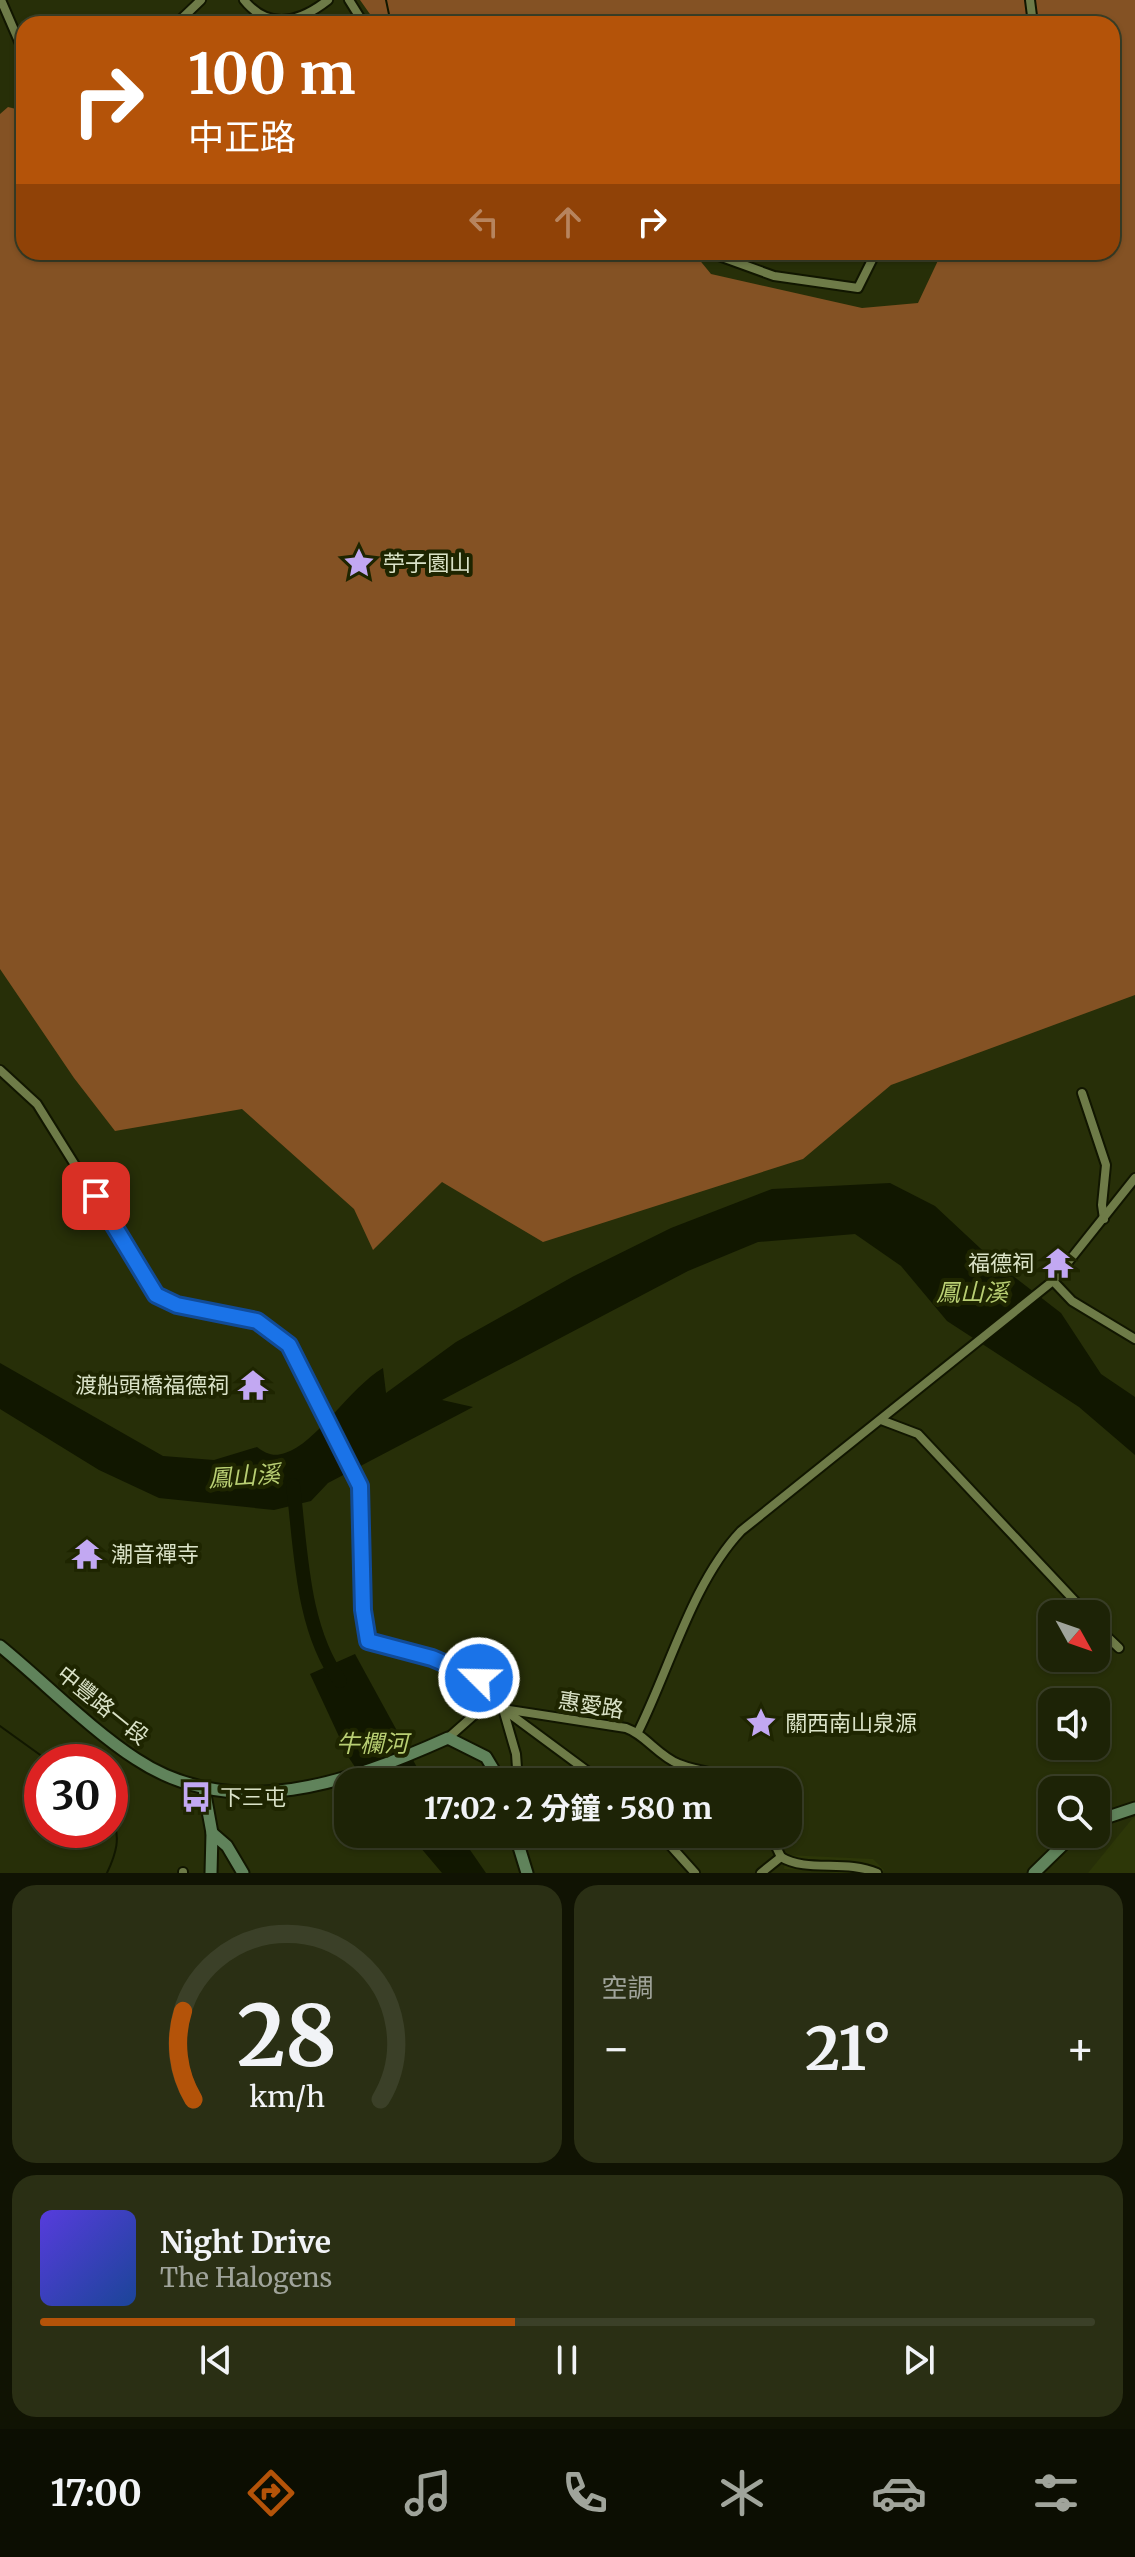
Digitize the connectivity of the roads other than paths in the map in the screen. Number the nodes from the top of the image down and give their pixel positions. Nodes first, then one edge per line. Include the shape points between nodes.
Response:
1 (1, 0) edge
2 (201, 0) edge
3 (244, 0) edge
4 (328, 0) edge
5 (184, 16) edge
6 (261, 16) edge
7 (302, 16) edge
8 (16, 35) edge
9 (730, 260) edge
10 (872, 260) edge
11 (0, 1070) edge
12 (1082, 1093) dead end
13 (1135, 1178) edge
14 (1104, 1219) junction
15 (1053, 1281) junction
16 (1135, 1339) edge
17 (881, 1420) junction
18 (1074, 1600) edge
19 (1110, 1639) edge
20 (0, 1646) edge
21 (1119, 1648) dead end
22 (491, 1700) junction
23 (503, 1709) junction
24 (638, 1732) junction
25 (448, 1738) junction
26 (493, 1768) edge
27 (517, 1768) edge
28 (583, 1768) edge
29 (696, 1768) edge
30 (204, 1789) junction
31 (1135, 1808) edge
32 (1110, 1816) edge
33 (212, 1833) junction
34 (519, 1848) edge
35 (673, 1848) edge
36 (777, 1848) edge
37 (1060, 1848) edge
38 (781, 1857) junction
39 (872, 1872) edge
40 (211, 1873) edge
41 (243, 1873) edge
42 (527, 1873) edge
43 (695, 1873) edge
44 (761, 1873) edge
45 (1034, 1873) edge

1 - 8 street
2 - 5 street
3 - 6 street
4 - 7 street
9 - 10 street via 774,276 858,288
11 - 22 street via 37,1104 156,1295 177,1305 257,1321 289,1345 360,1486 368,1641 432,1658 479,1678
12 - 14 street via 1106,1165
13 - 14 street
14 - 15 street
15 - 16 street via 1072,1301
15 - 17 street
17 - 18 street via 918,1434
17 - 24 street via 725,1548
19 - 21 street
20 - 30 main road, 中豐路一段 via 136,1760
22 - 23 street
22 - 25 street
23 - 24 street, 惠愛路
23 - 27 street
23 - 28 street
24 - 29 street, 惠愛路 via 650,1746
25 - 26 main road via 486,1757
25 - 30 main road, 中豐路一段 via 291,1791 262,1795
30 - 33 main road
31 - 32 main road
33 - 40 main road
33 - 41 main road
34 - 42 main road
35 - 43 street
36 - 38 street
37 - 45 main road
38 - 39 street via 795,1868
38 - 44 street

